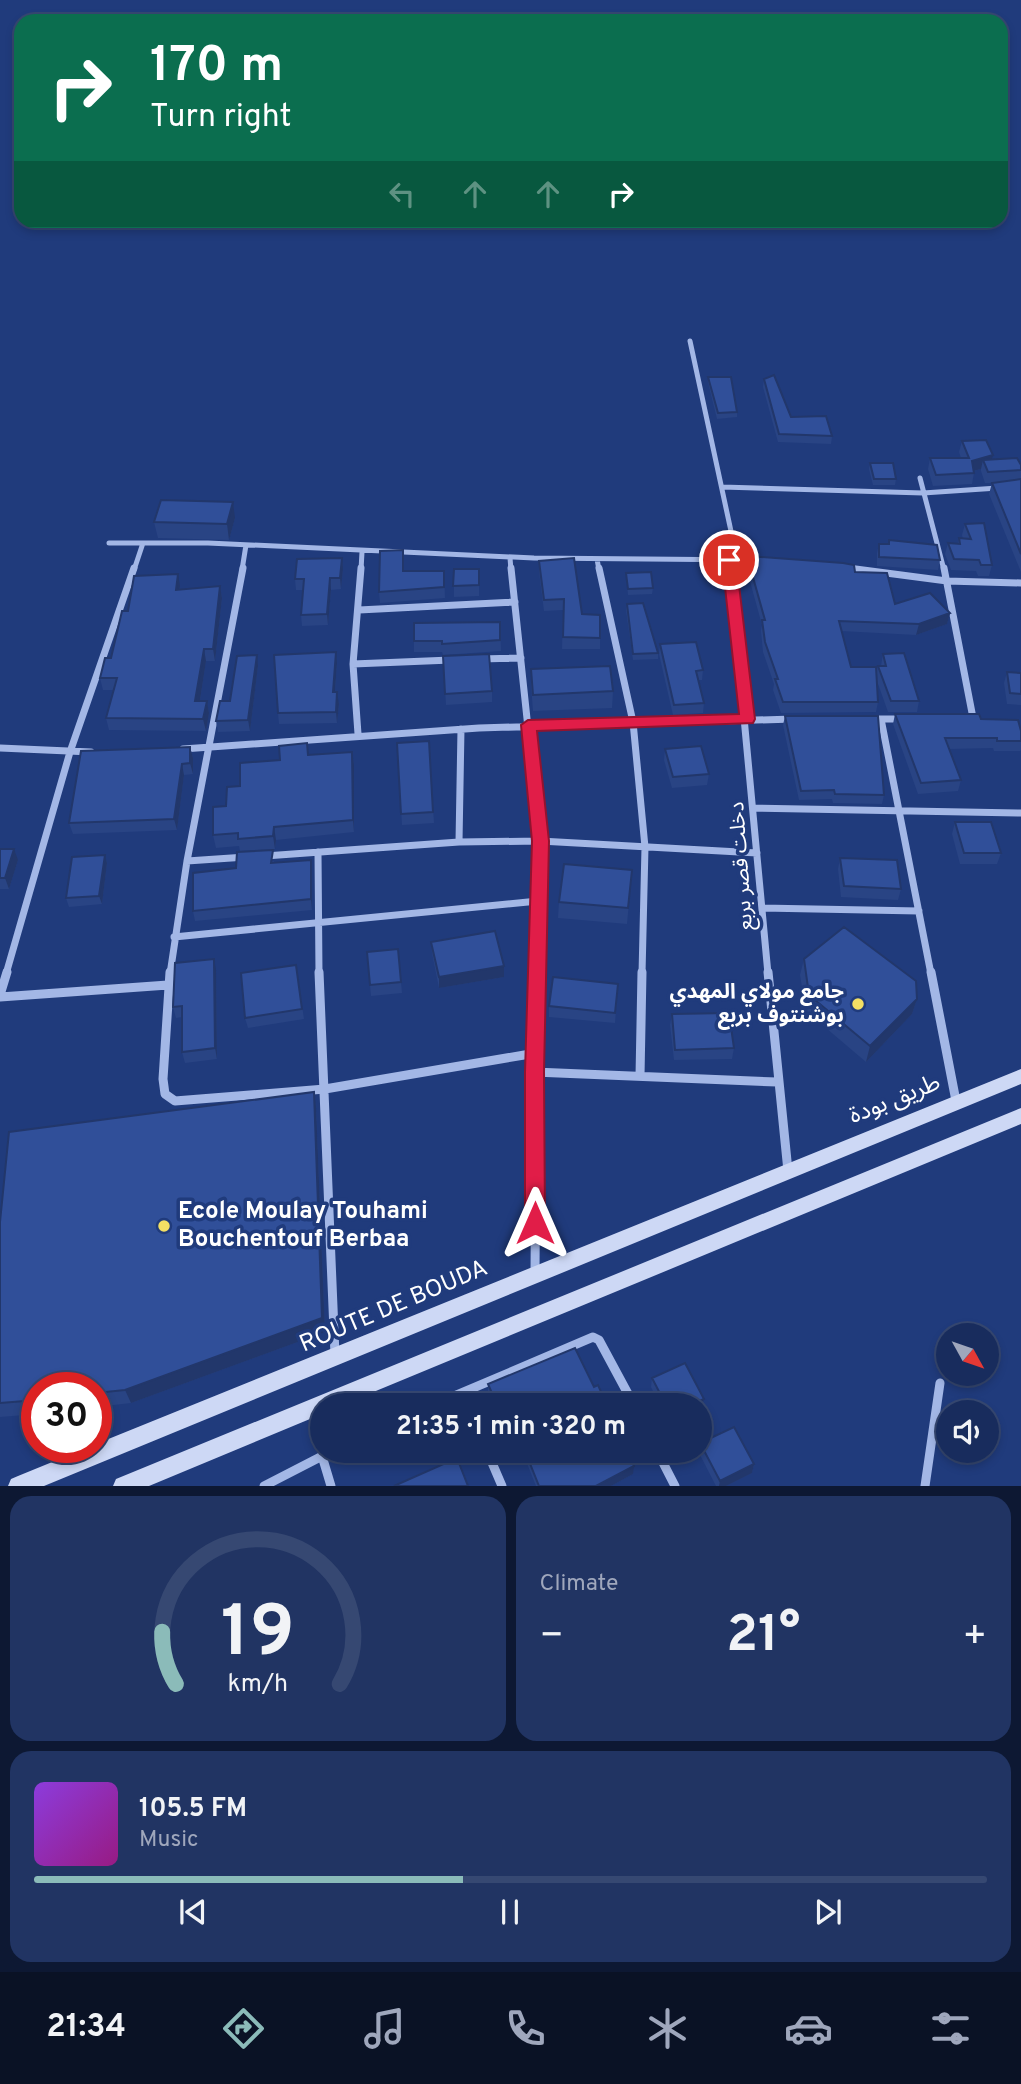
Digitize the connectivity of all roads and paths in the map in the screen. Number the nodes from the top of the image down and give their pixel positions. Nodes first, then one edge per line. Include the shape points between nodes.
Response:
1 (690, 341) dead end
2 (920, 478) dead end
3 (722, 487) junction
4 (1009, 487) edge
5 (923, 493) junction
6 (109, 543) dead end
7 (143, 543) junction
8 (246, 545) junction
9 (362, 552) junction
10 (510, 558) junction
11 (597, 559) junction
12 (733, 559) junction
13 (763, 561) edge
14 (839, 567) edge
15 (947, 581) junction
16 (1021, 583) edge
17 (515, 602) junction
18 (359, 610) junction
19 (521, 658) junction
20 (354, 664) junction
21 (747, 719) junction
22 (801, 719) edge
23 (868, 719) edge
24 (881, 719) junction
25 (908, 719) edge
26 (960, 719) edge
27 (973, 719) junction
28 (986, 719) edge
29 (633, 722) junction
30 (528, 725) junction
31 (461, 729) junction
32 (358, 734) junction
33 (0, 748) edge
34 (210, 748) junction
35 (168, 749) edge
36 (98, 751) edge
37 (70, 752) junction
38 (755, 808) junction
39 (898, 811) junction
40 (1021, 813) edge
41 (540, 841) junction
42 (460, 842) junction
43 (645, 847) junction
44 (318, 852) junction
45 (757, 853) junction
46 (187, 860) junction
47 (538, 901) junction
48 (762, 908) junction
49 (919, 911) junction
50 (321, 924) junction
51 (174, 937) junction
52 (168, 985) junction
53 (0, 996) edge
54 (536, 1053) junction
55 (534, 1072) junction
56 (640, 1076) junction
57 (1021, 1076) edge
58 (777, 1082) junction
59 (326, 1089) junction
60 (956, 1101) junction
61 (1021, 1116) edge
62 (788, 1171) junction
63 (535, 1274) junction
64 (335, 1359) junction
65 (940, 1386) edge
66 (463, 1393) edge
67 (627, 1393) edge
68 (310, 1462) edge
69 (328, 1463) edge
70 (492, 1463) edge
71 (663, 1463) edge
72 (18, 1486) edge
73 (123, 1486) edge
74 (264, 1486) edge
75 (331, 1486) edge
76 (502, 1486) edge
77 (675, 1486) edge
78 (925, 1486) edge

1 - 3 street, دخلت قصر بربع
2 - 5 street
3 - 5 street
3 - 12 street, دخلت قصر بربع
4 - 5 street
5 - 15 street
6 - 7 street
7 - 8 street
7 - 37 street
8 - 9 street
8 - 34 street
9 - 10 street
9 - 18 street
10 - 11 street
10 - 17 street
11 - 12 street
11 - 29 street
12 - 13 street
12 - 21 street, دخلت قصر بربع
14 - 15 street
15 - 16 street
15 - 27 street
17 - 18 street
17 - 19 street
18 - 20 street
19 - 20 street
19 - 30 street
20 - 32 street
21 - 22 street
21 - 29 street
21 - 38 street, دخلت قصر بربع
23 - 24 street
24 - 25 street
24 - 39 street
26 - 27 street
27 - 28 street
29 - 30 street
29 - 43 street
30 - 31 street
30 - 41 street
31 - 32 street
31 - 42 street
32 - 34 street
33 - 37 street
34 - 35 street
34 - 46 street
36 - 37 street
37 - 53 street
38 - 39 street
38 - 45 street, دخلت قصر بربع
39 - 40 street
39 - 49 street
41 - 42 street
41 - 43 street
41 - 47 street
42 - 44 street
43 - 45 street
43 - 56 street
44 - 46 street
44 - 50 street
45 - 48 street, دخلت قصر بربع
46 - 51 street
47 - 50 street
47 - 54 street
48 - 49 street
48 - 58 street, دخلت قصر بربع
49 - 60 street
50 - 51 street
50 - 59 street via 320,1019
51 - 52 street
52 - 53 street
52 - 59 street via 163,1079 165,1094 174,1101
54 - 55 street
54 - 59 street
55 - 56 street
55 - 63 street
56 - 58 street
57 - 60 main road, طريق بودة
58 - 62 street, دخلت قصر بربع
59 - 64 street
60 - 62 main road, طريق بودة
61 - 73 main road
62 - 63 main road, ROUTE DE BOUDA
63 - 64 main road, ROUTE DE BOUDA
64 - 72 main road, ROUTE DE BOUDA
65 - 78 street
66 - 67 street via 593,1337
68 - 74 street
69 - 75 street
70 - 76 street
71 - 77 street

